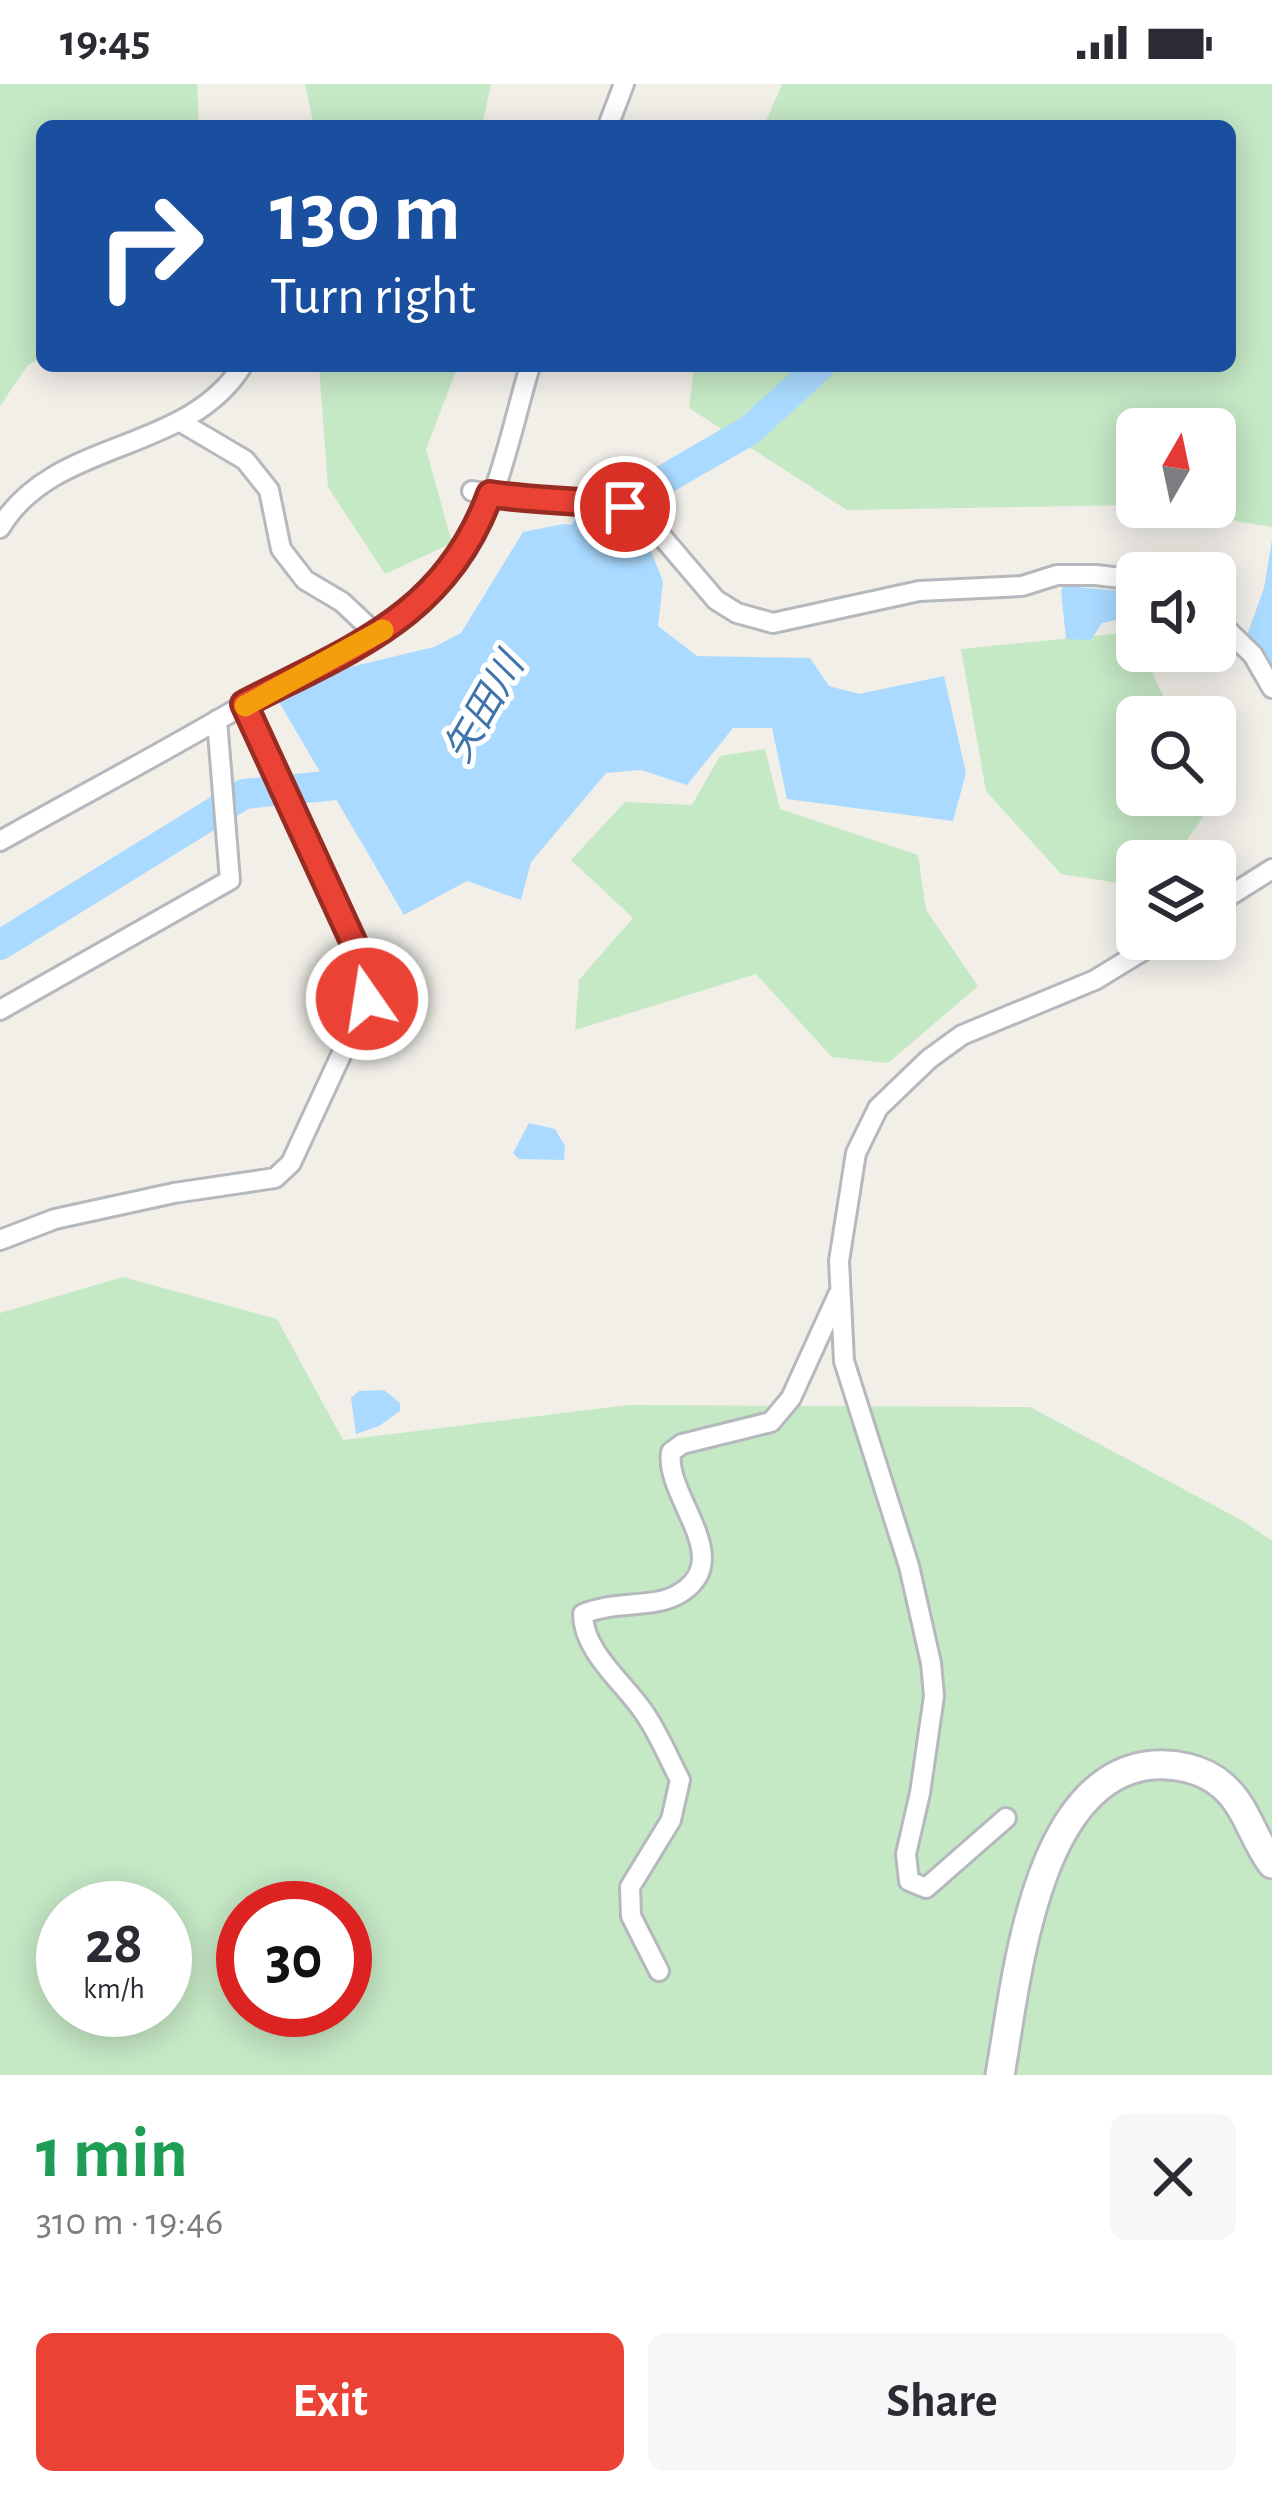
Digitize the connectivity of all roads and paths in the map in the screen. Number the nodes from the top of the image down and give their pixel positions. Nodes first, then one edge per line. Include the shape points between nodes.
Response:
1 (624, 84) edge
2 (610, 120) edge
3 (238, 372) edge
4 (528, 372) edge
5 (179, 421) junction
6 (481, 493) junction
7 (0, 528) edge
8 (1116, 579) edge
9 (377, 635) junction
10 (1236, 639) edge
11 (1272, 688) edge
12 (244, 704) junction
13 (217, 720) junction
14 (0, 841) edge
15 (1272, 869) edge
16 (1236, 891) edge
17 (1128, 960) edge
18 (0, 1010) edge
19 (0, 1240) edge
20 (840, 1291) junction
21 (1006, 1818) dead end
22 (1272, 1864) edge
23 (658, 1971) dead end
24 (1000, 2075) edge

1 - 2 street
3 - 5 street
4 - 6 street
5 - 7 street via 40,481
5 - 9 street via 245,460 269,490 281,549 305,580
6 - 8 street via 625,507 660,533 716,600 773,623 919,591 1022,586 1057,575
6 - 9 street via 460,560
9 - 12 street
10 - 11 street
12 - 13 street
12 - 19 street via 369,976 367,999 291,1163 275,1178 55,1219
13 - 14 street
13 - 18 street via 230,880
15 - 16 street
17 - 20 street via 962,1035 878,1108 848,1186
20 - 21 street via 844,1361 931,1663 934,1696 906,1854 909,1881 926,1888
20 - 23 street via 791,1398 771,1422 671,1452 671,1480 703,1558 692,1582 674,1597 583,1614 592,1646 645,1714 680,1780 671,1820 629,1887 631,1916
22 - 24 street via 1237,1800 1198,1771 1154,1765 1100,1784 1065,1828 1031,1912

